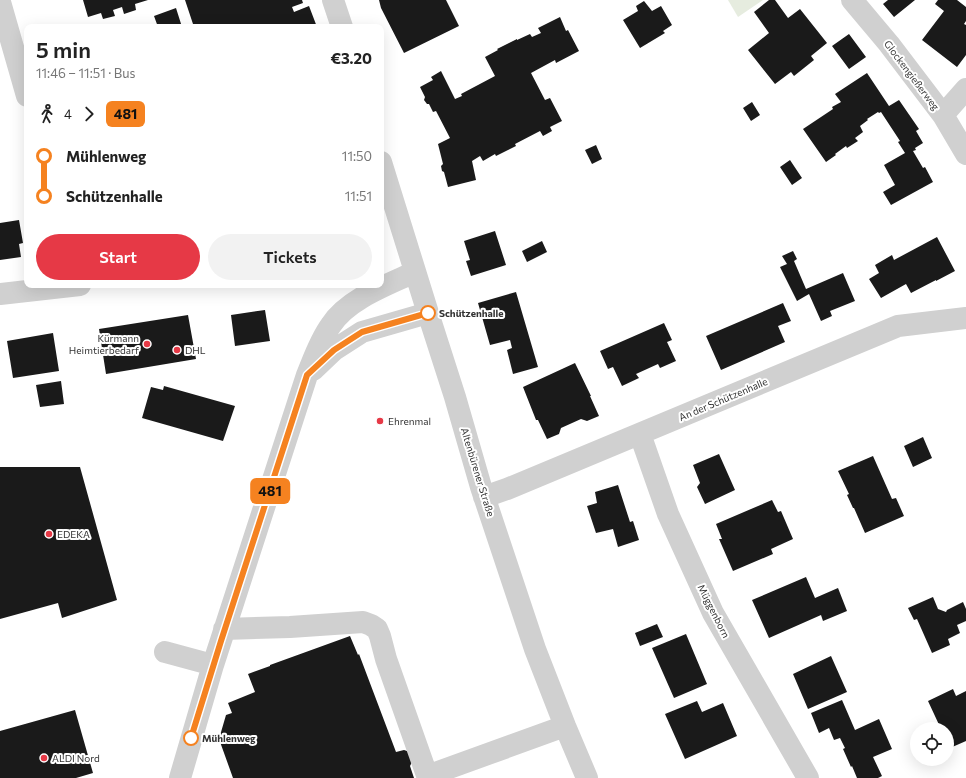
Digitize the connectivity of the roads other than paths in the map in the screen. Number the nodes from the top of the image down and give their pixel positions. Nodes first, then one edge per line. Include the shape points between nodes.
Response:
1 (333, 0) edge
2 (852, 0) edge
3 (0, 2) edge
4 (341, 24) edge
5 (24, 86) edge
6 (966, 89) edge
7 (943, 115) junction
8 (966, 154) edge
9 (384, 172) edge
10 (415, 272) junction
11 (49, 288) edge
12 (383, 288) edge
13 (384, 288) edge
14 (0, 294) edge
15 (428, 313) junction
16 (966, 318) edge
17 (307, 375) junction
18 (640, 434) junction
19 (484, 497) junction
20 (224, 629) junction
21 (164, 652) dead end
22 (213, 665) junction
23 (565, 726) junction
24 (428, 777) edge
25 (180, 778) edge
26 (587, 778) edge
27 (808, 778) edge

1 - 4 street
2 - 7 street, Glockengießerweg
3 - 5 street
6 - 7 street
7 - 8 street, Glockengießerweg
9 - 10 street, Altenbürener Straße
10 - 13 street
10 - 15 street, Altenbürener Straße
11 - 14 street
12 - 17 street via 352,304 331,324
15 - 17 street via 362,332 334,350
15 - 19 street, Altenbürener Straße
16 - 18 street, An der Schützenhalle via 898,326
17 - 20 street
18 - 19 street, An der Schützenhalle
18 - 27 street, Müggenborn via 668,514 713,613
19 - 23 street, Altenbürener Straße via 535,649
20 - 22 street
20 - 24 street via 363,622 371,624 380,636
21 - 22 street
22 - 25 street
23 - 24 street
23 - 26 street, Altenbürener Straße

